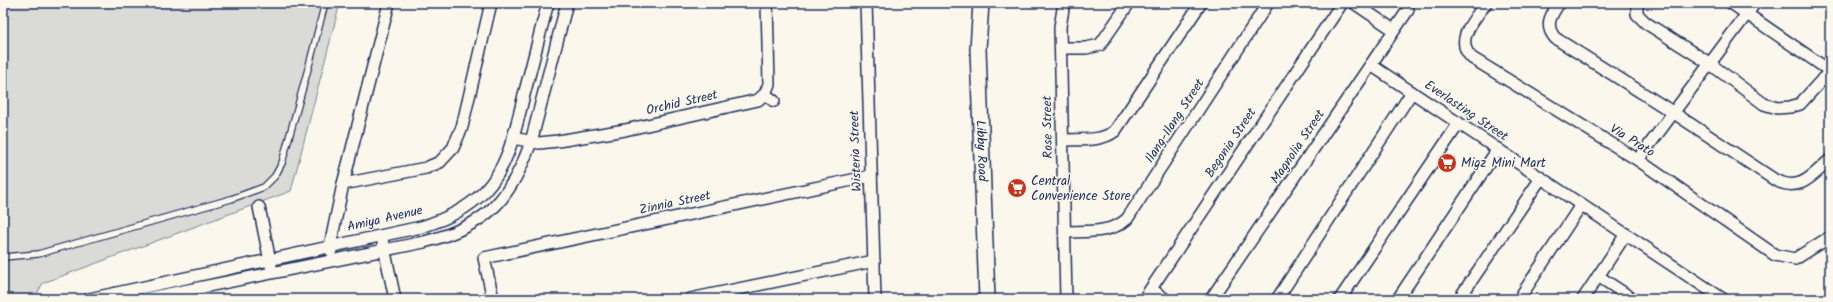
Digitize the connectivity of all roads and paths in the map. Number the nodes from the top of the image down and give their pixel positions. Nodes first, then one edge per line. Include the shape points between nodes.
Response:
1 (325, 3) edge
2 (389, 3) edge
3 (491, 3) edge
4 (548, 3) edge
5 (567, 3) edge
6 (767, 3) edge
7 (866, 3) edge
8 (981, 3) edge
9 (1064, 3) edge
10 (1129, 3) edge
11 (1201, 3) edge
12 (1268, 3) edge
13 (1342, 3) edge
14 (1354, 3) edge
15 (1486, 3) edge
16 (1559, 3) edge
17 (1637, 3) edge
18 (1731, 3) edge
19 (1755, 3) edge
20 (1408, 10) dead end
21 (1747, 15) junction
22 (1394, 30) junction
23 (1061, 48) junction
24 (1709, 63) junction
25 (1371, 65) junction
26 (1830, 71) edge
27 (1412, 92) junction
28 (1674, 113) junction
29 (1459, 123) junction
30 (513, 138) junction
31 (1063, 140) junction
32 (531, 142) junction
33 (1498, 149) junction
34 (1638, 160) junction
35 (1830, 160) edge
36 (871, 176) junction
37 (1540, 178) junction
38 (342, 184) junction
39 (1581, 205) junction
40 (258, 207) dead end
41 (1064, 232) junction
42 (1626, 234) junction
43 (382, 236) junction
44 (1830, 237) edge
45 (330, 246) junction
46 (385, 249) junction
47 (3, 257) edge
48 (270, 259) junction
49 (332, 260) junction
50 (874, 261) junction
51 (272, 272) junction
52 (1598, 276) junction
53 (1151, 289) junction
54 (89, 299) edge
55 (144, 299) edge
56 (395, 299) edge
57 (492, 299) edge
58 (690, 299) edge
59 (875, 299) edge
60 (987, 299) edge
61 (1066, 299) edge
62 (1144, 299) edge
63 (1165, 299) edge
64 (1212, 299) edge
65 (1277, 299) edge
66 (1340, 299) edge
67 (1398, 299) edge
68 (1459, 299) edge
69 (1519, 299) edge
70 (1583, 299) edge
71 (1633, 299) edge
72 (1723, 299) edge

1 - 47 lane via 282,162 275,176 264,187 231,199 38,254
2 - 38 street
3 - 38 street via 462,127 453,148 440,162 426,168
4 - 30 street, Amiya Avenue
5 - 32 street
6 - 32 street, Orchid Street via 770,98 625,130 548,143
7 - 36 street, Wisteria Street
8 - 60 main road, Libby Road via 978,49
9 - 23 street, Rose Street via 1060,27
10 - 23 street via 1100,45
11 - 31 street via 1115,131 1098,138
12 - 41 street, Ilang-Ilang Street via 1127,219 1119,226 1106,230
13 - 53 street, Begonia Street
14 - 22 street
15 - 34 street, Via Prato via 1465,35 1467,53
16 - 28 street via 1549,20 1548,27 1555,38
17 - 24 street via 1637,14 1646,23
18 - 21 street
19 - 21 street
20 - 22 street, Magnolia Street
21 - 24 street
21 - 26 street
22 - 25 street, Magnolia Street
23 - 31 street, Rose Street
24 - 26 street via 1764,104 1777,108 1800,104
24 - 28 street
25 - 27 street, Everlasting Street
25 - 64 street, Magnolia Street
27 - 29 street, Everlasting Street
27 - 65 street
28 - 34 street
28 - 35 street via 1784,184 1799,184
29 - 33 street, Everlasting Street
29 - 66 street
30 - 32 street, Orchid Street
30 - 43 street, Amiya Avenue via 493,181 471,202 434,223
31 - 41 street, Rose Street
32 - 46 street via 518,175 505,196 478,219 464,228 438,238
33 - 37 street, Everlasting Street
33 - 67 street
34 - 44 street, Via Prato via 1775,254 1795,259
36 - 50 street, Wisteria Street
36 - 57 street, Zinnia Street via 484,258
37 - 39 street, Everlasting Street
37 - 68 street
38 - 45 street
39 - 42 street, Everlasting Street
39 - 69 street
40 - 48 street
41 - 61 street, Rose Street
42 - 52 street
42 - 72 street, Everlasting Street
43 - 45 street, Amiya Avenue
43 - 46 street
45 - 48 street, Amiya Avenue
45 - 49 street
46 - 49 street
46 - 56 street
48 - 51 street
48 - 54 street, Amiya Avenue
49 - 51 street
50 - 58 street
50 - 59 street, Wisteria Street
51 - 55 street
52 - 70 street
52 - 71 street
53 - 62 street, Begonia Street
53 - 63 street

